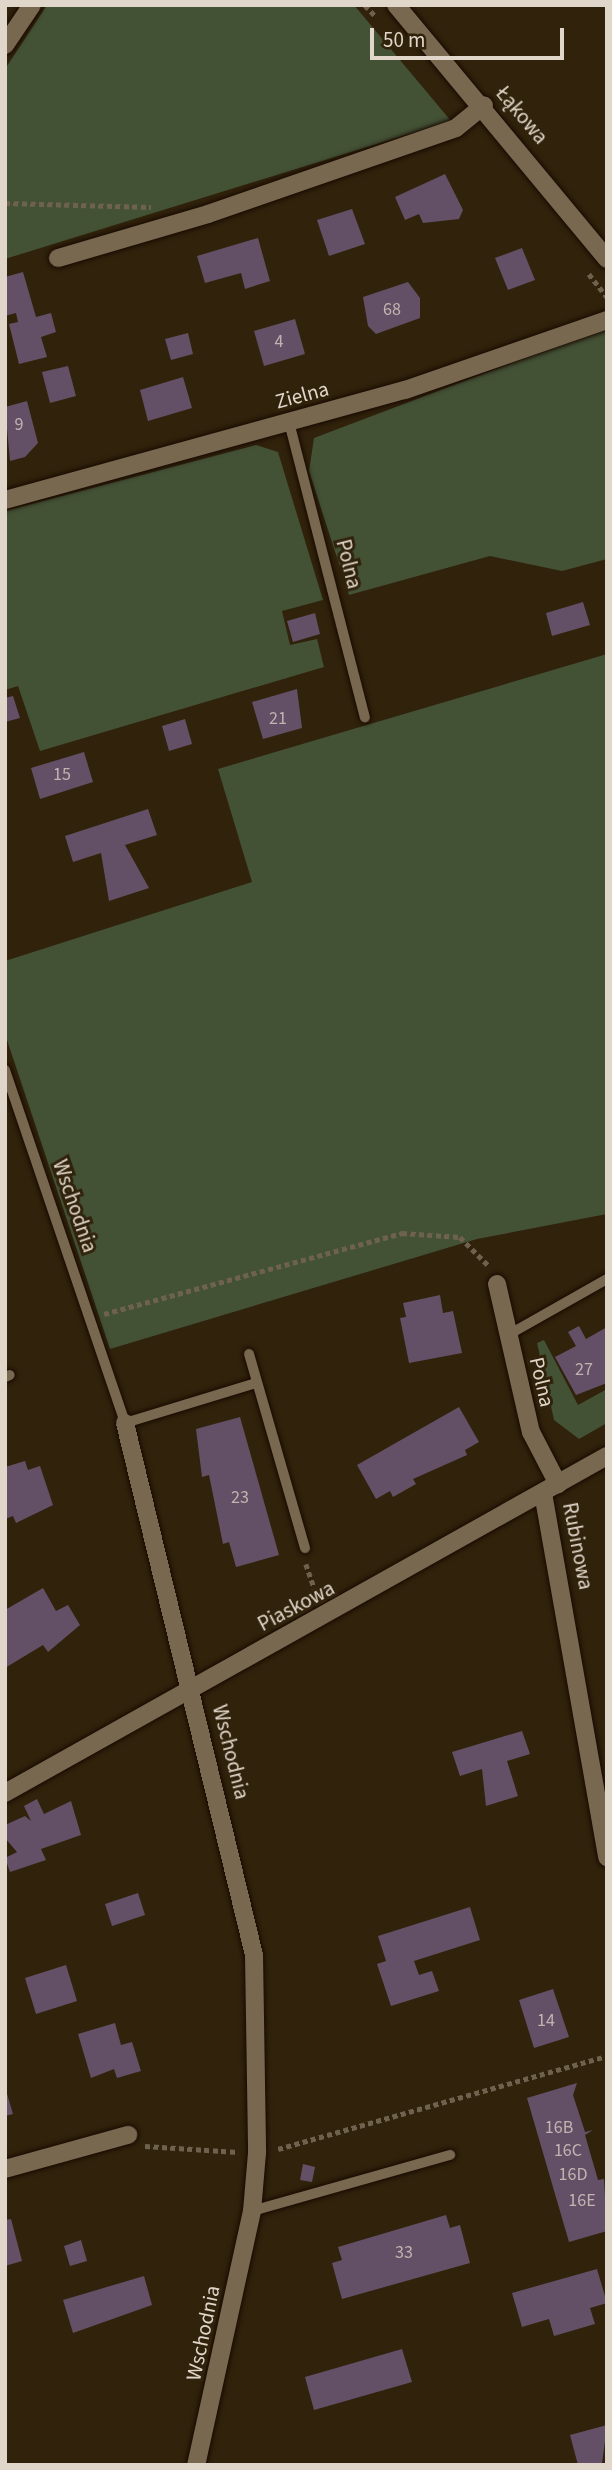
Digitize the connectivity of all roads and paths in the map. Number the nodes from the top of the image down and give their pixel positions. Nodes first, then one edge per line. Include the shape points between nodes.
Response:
1 (32, 5) edge
2 (396, 5) edge
3 (5, 45) edge
4 (484, 105) junction
5 (5, 202) edge
6 (162, 208) dead end
7 (58, 258) dead end
8 (607, 259) edge
9 (607, 320) edge
10 (289, 422) junction
11 (5, 500) edge
12 (365, 717) dead end
13 (5, 1070) edge
14 (607, 1279) edge
15 (497, 1284) joint
16 (89, 1318) junction
17 (508, 1335) junction
18 (249, 1354) dead end
19 (256, 1383) junction
20 (125, 1423) junction
21 (607, 1457) edge
22 (551, 1488) junction
23 (305, 1548) joint
24 (324, 1618) junction
25 (191, 1688) junction
26 (5, 1793) edge
27 (607, 1857) edge
28 (607, 2056) edge
29 (133, 2140) joint
30 (257, 2153) junction
31 (450, 2155) dead end
32 (5, 2169) edge
33 (252, 2211) junction
34 (196, 2465) edge

1 - 3 street
2 - 4 street, Łąkowa
4 - 7 street via 456,128
4 - 8 street, Łąkowa
5 - 6 path
9 - 10 street, Zielna via 405,390
10 - 11 street, Zielna
10 - 12 lane, Polna
13 - 16 lane, Wschodnia
14 - 17 lane
15 - 16 path via 488,1261 460,1237 426,1231
15 - 17 street, Polna
16 - 20 lane, Wschodnia
17 - 22 street, Polna via 531,1432
18 - 19 lane
19 - 20 lane
19 - 23 lane
20 - 25 street, Wschodnia
21 - 22 street, Piaskowa
22 - 24 street, Piaskowa
22 - 27 street, Rubinowa
23 - 24 path
24 - 25 street, Piaskowa
25 - 26 street, Piaskowa
25 - 30 street, Wschodnia via 254,1955
28 - 30 path
29 - 30 path
29 - 32 street
30 - 33 street, Wschodnia
31 - 33 lane
33 - 34 street, Wschodnia

